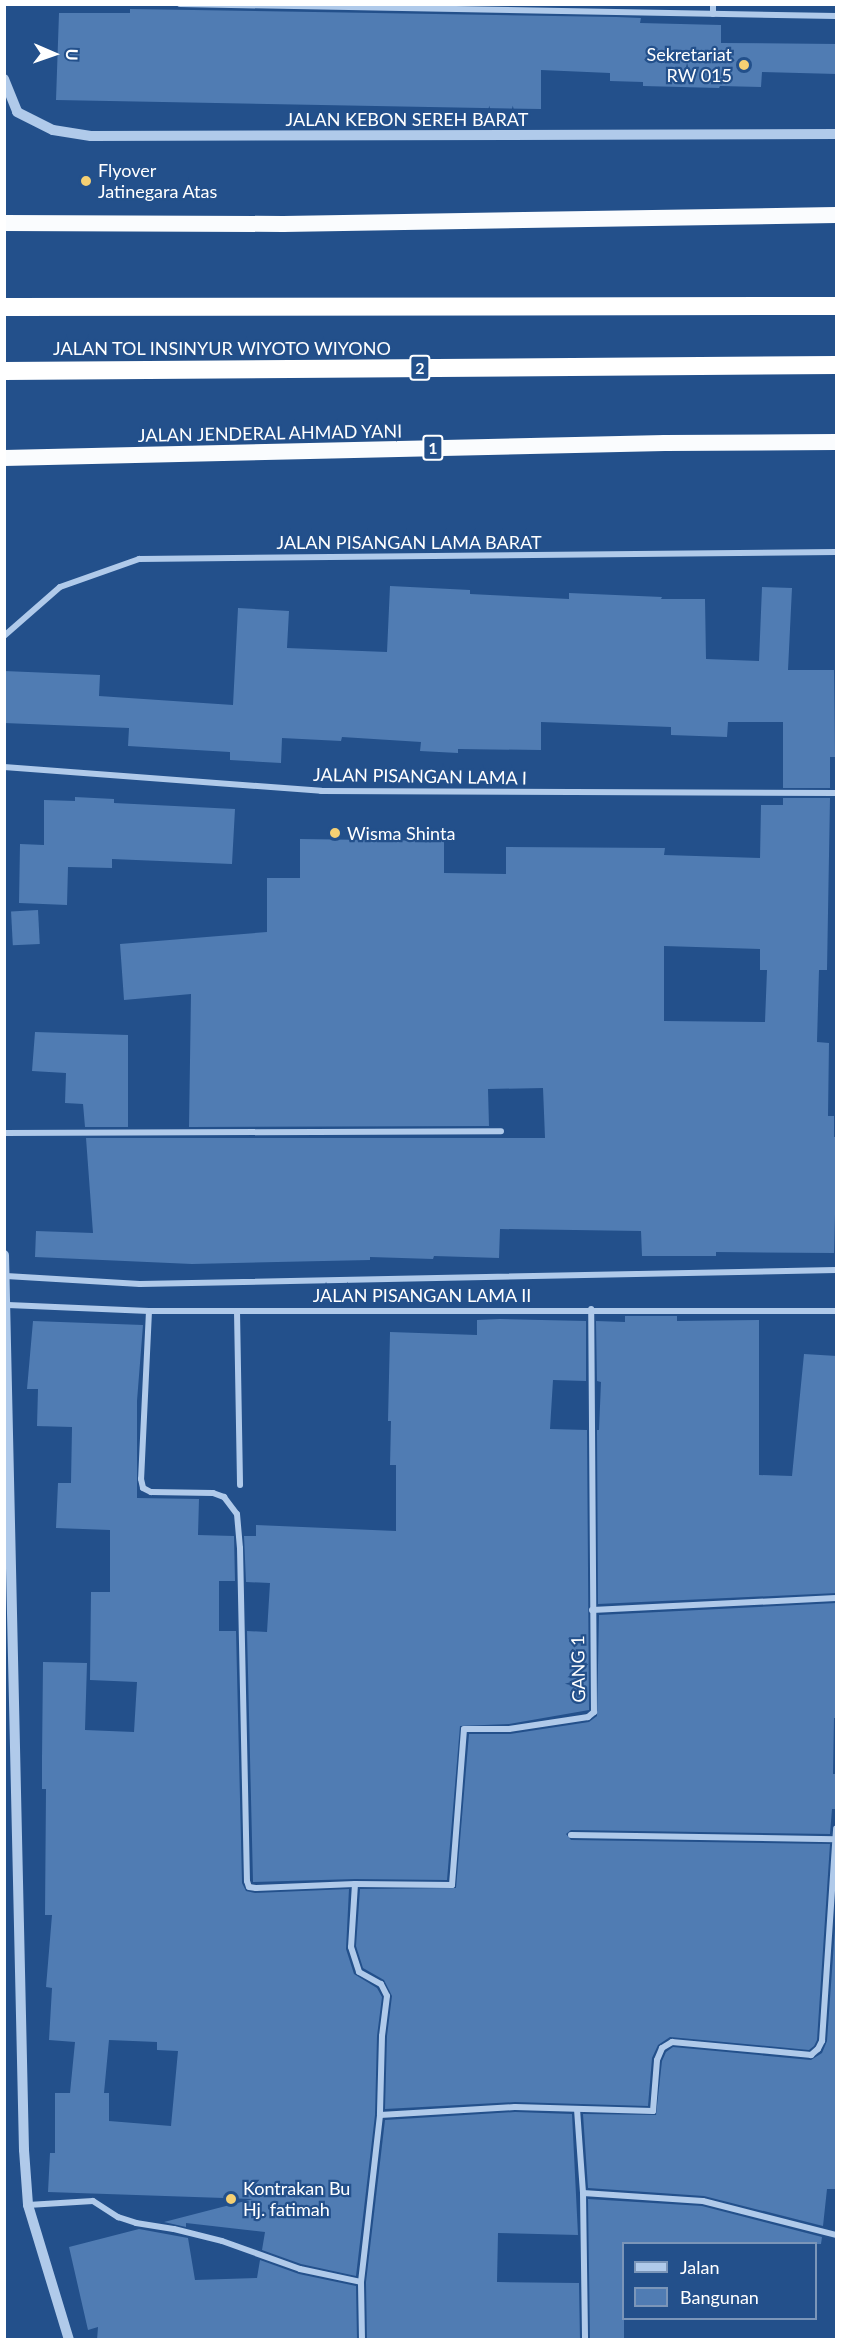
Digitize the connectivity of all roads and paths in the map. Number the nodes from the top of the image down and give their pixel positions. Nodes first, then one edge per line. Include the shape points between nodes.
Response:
1 (180, 4) edge
2 (713, 4) edge
3 (198, 5) edge
4 (380, 6) edge
5 (555, 8) edge
6 (713, 14) junction
7 (837, 16) edge
8 (4, 80) edge
9 (837, 134) edge
10 (837, 214) edge
11 (4, 223) edge
12 (837, 306) edge
13 (4, 307) edge
14 (837, 365) edge
15 (4, 371) edge
16 (837, 442) edge
17 (4, 458) edge
18 (837, 552) edge
19 (4, 636) edge
20 (4, 767) edge
21 (837, 793) edge
22 (501, 1131) dead end
23 (4, 1133) edge
24 (4, 1255) edge
25 (837, 1270) edge
26 (6, 1276) edge
27 (8, 1305) junction
28 (591, 1309) junction
29 (149, 1311) junction
30 (237, 1311) junction
31 (837, 1311) edge
32 (240, 1485) dead end
33 (837, 1598) edge
34 (592, 1610) junction
35 (837, 1828) edge
36 (571, 1835) dead end
37 (835, 1839) edge
38 (355, 1884) junction
39 (577, 2109) junction
40 (380, 2115) junction
41 (583, 2193) junction
42 (28, 2205) junction
43 (837, 2235) edge
44 (361, 2282) junction
45 (69, 2340) edge
46 (362, 2340) edge
47 (585, 2340) edge

1 - 3 street
2 - 6 street
3 - 4 street
4 - 5 street
5 - 6 street
6 - 7 street
8 - 9 street, JALAN KEBON SEREH BARAT via 17,112 53,130 91,136
10 - 11 highway via 283,224
12 - 13 highway
14 - 15 highway, JALAN TOL INSINYUR WIYOTO WIYONO / 2
16 - 17 highway, JALAN JENDERAL AHMAD YANI / 1
18 - 19 street, JALAN PISANGAN LAMA BARAT via 139,559 60,587
20 - 21 street, JALAN PISANGAN LAMA I via 321,791
22 - 23 street
24 - 26 street
25 - 26 street via 140,1284
26 - 27 street
27 - 29 street, JALAN PISANGAN LAMA II
27 - 42 street
28 - 30 street, JALAN PISANGAN LAMA II
28 - 31 street, JALAN PISANGAN LAMA II
28 - 34 street, GANG 1
29 - 30 street, JALAN PISANGAN LAMA II
29 - 38 street via 141,1479 144,1488 151,1492 213,1493 224,1497 237,1514 249,1887
30 - 32 street
33 - 34 street
34 - 38 street, GANG 1 via 596,1703 588,1718 509,1729 464,1729 452,1885
35 - 37 street
36 - 37 street
37 - 39 street via 822,2040 818,2049 811,2055 672,2042 662,2048 657,2060 653,2111
38 - 40 street via 351,1947 359,1972 381,1984 387,1996
39 - 40 street via 515,2107
39 - 41 street
40 - 44 street
41 - 43 street via 704,2201
41 - 47 street
42 - 44 street via 93,2201 136,2223 222,2241 300,2269
42 - 45 street
44 - 46 street

